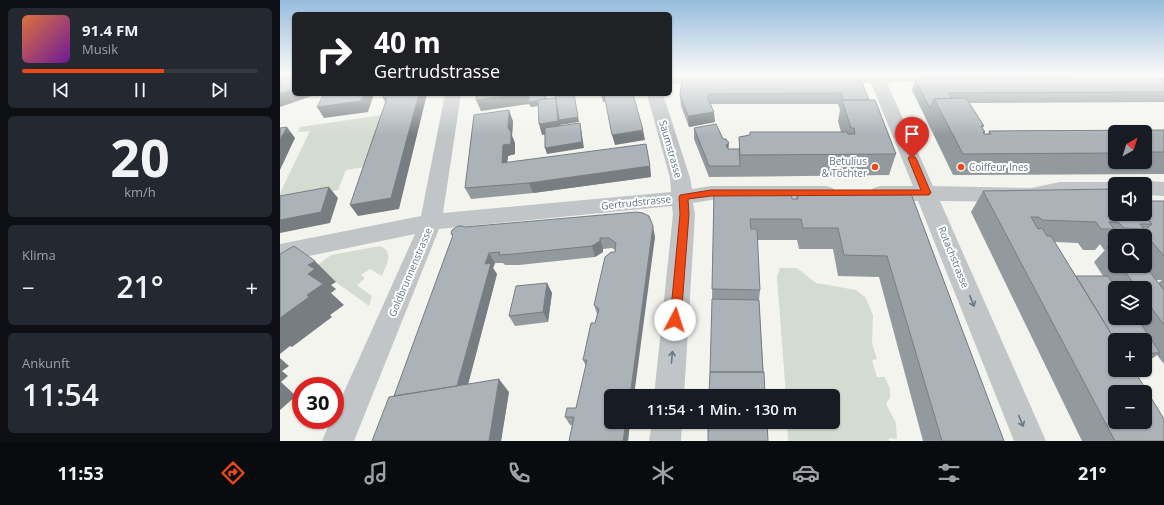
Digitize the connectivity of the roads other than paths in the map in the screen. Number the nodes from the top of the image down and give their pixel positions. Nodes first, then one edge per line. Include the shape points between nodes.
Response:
1 (453, 96) edge
2 (656, 96) edge
3 (885, 96) edge
4 (1152, 188) edge
5 (1108, 189) edge
6 (1164, 189) edge
7 (926, 193) junction
8 (683, 197) junction
9 (431, 222) junction
10 (280, 254) edge
11 (670, 389) edge
12 (666, 429) edge
13 (338, 441) edge
14 (665, 441) edge
15 (1030, 441) edge

1 - 9 street, Goldbrunnenstrasse
2 - 8 street, Saumstrasse via 680,178
3 - 7 street, Rotachstrasse
4 - 6 street
5 - 7 street, Gertrudstrasse via 1060,189 1031,195
7 - 8 street, Gertrudstrasse via 711,193
7 -> 15 street, Rotachstrasse
8 - 9 street, Gertrudstrasse
11 -> 8 street, Saumstrasse via 684,214
9 - 10 street, Gertrudstrasse
9 - 13 street, Goldbrunnenstrasse
12 - 14 street

